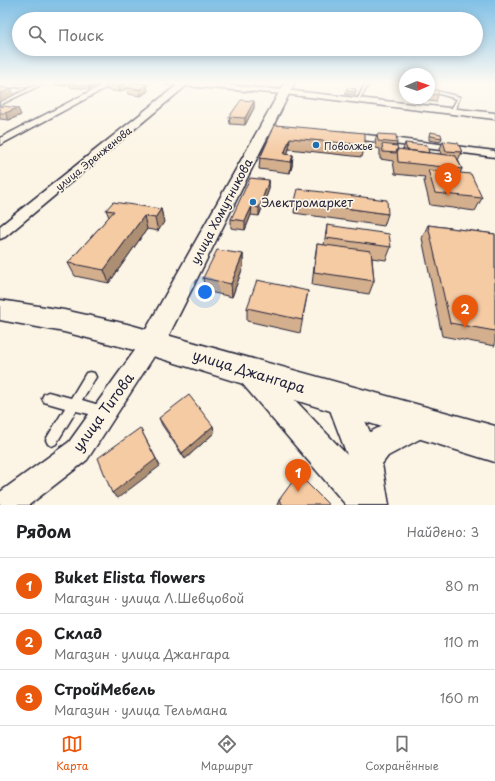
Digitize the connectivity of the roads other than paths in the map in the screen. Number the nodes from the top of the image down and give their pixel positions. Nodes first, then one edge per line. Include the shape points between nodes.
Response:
1 (69, 106) edge
2 (157, 106) edge
3 (281, 106) edge
4 (400, 106) edge
5 (455, 106) edge
6 (452, 111) junction
7 (495, 116) edge
8 (329, 133) edge
9 (0, 142) edge
10 (494, 156) edge
11 (0, 234) edge
12 (0, 310) edge
13 (153, 341) junction
14 (250, 372) junction
15 (90, 377) dead end
16 (48, 398) dead end
17 (341, 399) junction
18 (74, 404) junction
19 (105, 412) junction
20 (420, 422) junction
21 (52, 440) dead end
22 (495, 444) edge
23 (365, 460) junction
24 (6, 505) edge
25 (371, 505) edge

1 - 9 street
2 - 11 street, улица Эренженова
3 - 13 street, улица Хомутникова via 274,126
4 - 6 street
5 - 6 lane
6 - 7 street
8 - 10 street
12 - 13 main road, улица Джангара
13 - 14 main road, улица Джангара
13 - 19 street, улица Титова
14 - 17 main road, улица Джангара
14 - 25 street
15 - 18 lane
16 - 18 lane
17 - 20 main road, улица Джангара
17 - 23 street
18 - 19 lane
18 - 21 lane
19 - 24 street, улица Титова via 78,450
20 - 22 main road, улица Джангара
20 - 23 street via 377,445
23 - 25 street

